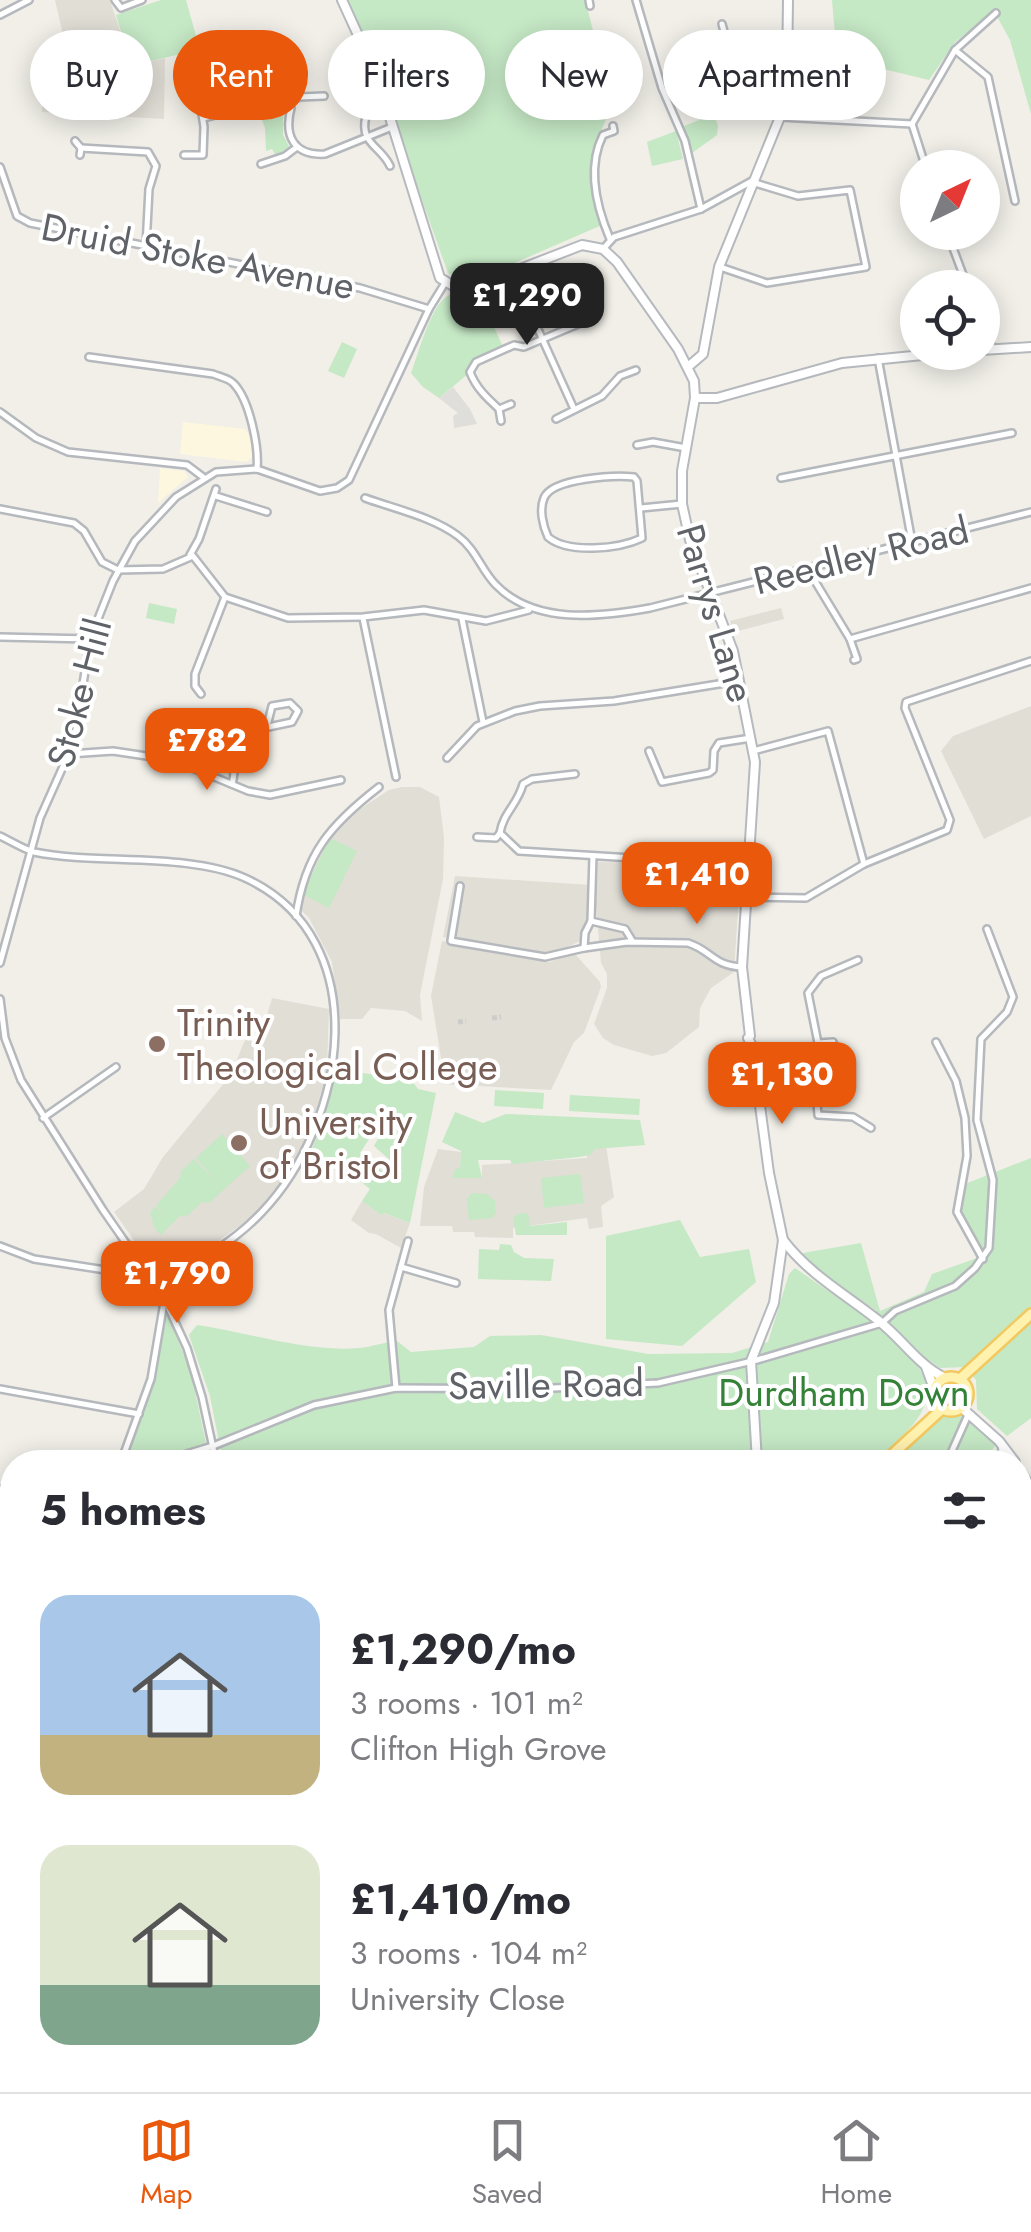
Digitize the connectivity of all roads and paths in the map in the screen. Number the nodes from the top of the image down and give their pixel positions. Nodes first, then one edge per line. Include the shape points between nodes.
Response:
1 (28, 0) edge
2 (142, 0) edge
3 (342, 0) edge
4 (636, 0) edge
5 (788, 0) edge
6 (117, 4) edge
7 (996, 13) dead end
8 (0, 15) edge
9 (722, 24) dead end
10 (726, 30) edge
11 (787, 30) edge
12 (956, 50) junction
13 (324, 96) dead end
14 (308, 97) edge
15 (203, 120) edge
16 (288, 120) edge
17 (366, 120) edge
18 (779, 120) edge
19 (824, 120) edge
20 (912, 124) junction
21 (613, 126) dead end
22 (392, 127) junction
23 (368, 136) junction
24 (75, 141) dead end
25 (297, 148) junction
26 (920, 150) edge
27 (184, 155) dead end
28 (261, 164) dead end
29 (390, 166) dead end
30 (0, 167) edge
31 (755, 182) junction
32 (1015, 202) dead end
33 (701, 209) junction
34 (610, 239) junction
35 (146, 246) junction
36 (603, 249) junction
37 (720, 267) junction
38 (513, 274) junction
39 (445, 283) junction
40 (579, 299) dead end
41 (429, 309) junction
42 (543, 340) junction
43 (1031, 347) edge
44 (1000, 349) edge
45 (100, 350) dead end
46 (900, 356) edge
47 (89, 357) dead end
48 (878, 358) junction
49 (98, 360) junction
50 (620, 366) dead end
51 (689, 366) junction
52 (636, 370) dead end
53 (624, 374) junction
54 (695, 398) junction
55 (511, 404) dead end
56 (499, 409) junction
57 (574, 409) junction
58 (0, 412) edge
59 (556, 420) dead end
60 (500, 422) dead end
61 (1012, 432) dead end
62 (637, 445) dead end
63 (686, 448) junction
64 (896, 456) junction
65 (257, 469) junction
66 (203, 477) junction
67 (781, 478) dead end
68 (365, 498) dead end
69 (682, 504) junction
70 (640, 508) junction
71 (0, 509) edge
72 (267, 512) dead end
73 (1031, 512) edge
74 (912, 543) junction
75 (190, 556) junction
76 (807, 568) junction
77 (118, 570) junction
78 (1031, 588) edge
79 (712, 594) junction
80 (224, 597) junction
81 (532, 610) junction
82 (363, 617) junction
83 (462, 619) junction
84 (0, 637) edge
85 (90, 639) junction
86 (850, 640) junction
87 (854, 660) dead end
88 (1031, 660) edge
89 (740, 680) junction
90 (201, 694) dead end
91 (483, 722) junction
92 (267, 726) junction
93 (750, 738) junction
94 (649, 751) dead end
95 (69, 754) junction
96 (753, 757) junction
97 (447, 758) dead end
98 (575, 774) dead end
99 (396, 776) dead end
100 (515, 778) dead end
101 (341, 780) dead end
102 (232, 784) junction
103 (523, 784) junction
104 (379, 787) dead end
105 (500, 833) junction
106 (0, 836) edge
107 (477, 837) dead end
108 (31, 851) junction
109 (594, 856) junction
110 (864, 864) junction
111 (749, 875) junction
112 (460, 886) dead end
113 (748, 896) junction
114 (296, 916) junction
115 (591, 921) junction
116 (0, 927) edge
117 (10, 927) junction
118 (981, 936) dead end
119 (633, 942) junction
120 (584, 948) junction
121 (858, 960) dead end
122 (0, 963) edge
123 (742, 966) junction
124 (0, 999) edge
125 (832, 1042) dead end
126 (936, 1042) dead end
127 (818, 1043) junction
128 (116, 1067) dead end
129 (815, 1078) junction
130 (100, 1079) junction
131 (758, 1084) junction
132 (105, 1086) dead end
133 (817, 1102) junction
134 (826, 1102) dead end
135 (43, 1118) junction
136 (870, 1128) dead end
137 (783, 1240) junction
138 (408, 1241) dead end
139 (0, 1246) edge
140 (983, 1259) junction
141 (401, 1267) junction
142 (151, 1277) junction
143 (447, 1280) junction
144 (456, 1283) dead end
145 (156, 1284) junction
146 (445, 1292) dead end
147 (164, 1298) junction
148 (1031, 1314) edge
149 (882, 1323) junction
150 (753, 1364) junction
151 (926, 1367) junction
152 (945, 1378) junction
153 (963, 1382) junction
154 (396, 1388) junction
155 (934, 1388) junction
156 (0, 1389) edge
157 (939, 1406) junction
158 (965, 1408) junction
159 (139, 1414) junction
160 (1002, 1445) junction
161 (213, 1446) junction
162 (125, 1450) edge
163 (200, 1450) edge
164 (214, 1450) edge
165 (757, 1450) edge
166 (896, 1450) edge
167 (952, 1450) edge
168 (1002, 1450) edge
169 (1006, 1450) edge

1 - 8 street
2 - 6 street
3 - 22 main road
4 - 33 street
5 - 11 main road
7 - 12 street
9 - 10 street
12 - 20 street
12 - 32 street via 988,77
13 - 14 street
15 - 27 street via 203,155
16 - 25 street via 288,137
17 - 23 street
18 - 31 main road
19 - 20 street
20 - 26 street
21 - 34 street via 603,135 593,168
22 - 23 street
22 - 39 main road
23 - 25 street via 324,154
23 - 29 street
24 - 35 street via 80,151 152,155
25 - 28 street
30 - 35 street, Druid Stoke Avenue via 23,220
31 - 33 street
31 - 37 main road
31 - 37 street via 798,196 850,190 866,267 767,283
33 - 34 street
34 - 36 street
35 - 41 street, Druid Stoke Avenue via 360,288
36 - 38 main road via 582,244
36 - 51 main road, Parrys Lane
37 - 51 main road via 702,357
38 - 39 main road via 471,288
38 - 42 street
39 - 41 street
40 - 42 street via 592,318
41 - 65 street via 349,480 320,490
42 - 56 street via 514,345 472,366 472,378
42 - 57 street
43 - 44 main road
45 - 49 street
46 - 48 main road
47 - 49 street
48 - 54 main road
48 - 64 street
49 - 65 street via 230,380 257,441
50 - 53 street
51 - 54 main road, Parrys Lane
52 - 53 street
53 - 57 street via 602,396
54 - 63 main road, Parrys Lane
55 - 56 street
56 - 60 street
57 - 59 street
58 - 66 street via 68,452 187,464
61 - 64 street
62 - 63 street
63 - 69 main road, Parrys Lane
64 - 67 street
64 - 74 street
65 - 66 street
66 - 77 street, Stoke Hill via 146,527
68 - 81 street via 448,530 498,587
69 - 70 street
69 - 79 main road, Parrys Lane
70 - 70 street via 642,538 616,545 552,542 542,516 550,490 596,478 634,478
71 - 77 street via 74,523 102,562
72 - 75 street via 216,492
73 - 74 street, Reedley Road
74 - 76 street, Reedley Road
75 - 77 street via 163,569
75 - 80 street
76 - 79 street, Reedley Road
76 - 86 street
77 - 85 street, Stoke Hill
78 - 86 street
79 - 81 street, Reedley Road via 625,613
79 - 89 main road, Parrys Lane
80 - 82 street, Reedley Road via 288,618
80 - 90 street via 195,674
81 - 83 street, Reedley Road via 486,621
82 - 83 street, Reedley Road via 424,610
82 - 99 street
83 - 91 street
84 - 85 street
85 - 95 street, Stoke Hill
86 - 87 street
88 - 110 street via 910,698 905,708 950,823 947,830
89 - 91 street via 540,706
89 - 93 main road, Parrys Lane
91 - 97 street
92 - 92 street via 292,722 298,711 290,703 272,706
92 - 102 street via 236,740
93 - 94 street via 719,743 709,773 662,782
93 - 96 main road, Parrys Lane
95 - 102 street via 173,760
95 - 108 street, Stoke Hill
96 - 110 street via 828,731
96 - 111 main road, Parrys Lane
98 - 103 street
100 - 103 street
101 - 102 street via 277,795
103 - 105 street
104 - 114 street via 328,836 300,883
105 - 107 street
105 - 109 street via 519,851
106 - 108 street
108 - 114 street via 227,872
108 - 117 street, Stoke Hill
109 - 111 street via 681,861
109 - 115 street
110 - 113 street via 806,898
111 - 113 main road, Parrys Lane
112 - 120 street via 450,941 545,956
113 - 123 main road, Parrys Lane
114 - 145 street via 316,945 333,992 336,1042 316,1124 288,1180 262,1212 207,1258
115 - 119 street via 625,928
115 - 120 street
116 - 117 street
117 - 122 street, Stoke Hill
118 - 140 street via 988,931 1014,997 981,1038 977,1120 993,1180
119 - 120 street
119 - 123 street via 692,944 720,964
121 - 127 street via 809,988
123 - 131 main road, Parrys Lane
124 - 135 street via 20,1080
125 - 127 street
126 - 140 street via 965,1118 967,1156 957,1212
127 - 129 street
128 - 130 street
129 - 131 street
129 - 133 street
130 - 132 street
130 - 135 street
131 - 137 main road, Parrys Lane
133 - 134 street
133 - 136 street via 818,1115 853,1117
135 - 142 street
137 - 149 main road via 818,1278
137 - 150 main road, Parrys Lane via 774,1303
138 - 141 street
139 - 142 street via 34,1259
140 - 149 street, Saville Road via 955,1286 895,1310
141 - 143 street
141 - 154 street via 389,1310
142 - 145 street
143 - 144 street
143 - 146 street
145 - 147 street
147 - 159 street
147 - 161 street via 187,1348
148 - 153 main road
149 - 150 street, Saville Road
149 - 151 main road
150 - 154 street, Saville Road via 658,1382 534,1390
150 - 165 main road, Parrys Lane
151 - 152 main road
151 - 155 main road
152 - 153 main road
152 - 155 main road
153 - 158 main road
154 - 161 street, Saville Road via 314,1404
155 - 157 main road
156 - 159 street
157 - 158 main road
157 - 166 main road
158 - 160 main road
158 - 167 street
159 - 162 street
160 - 168 street
160 - 169 main road
161 - 163 street, Saville Road
161 - 164 street

